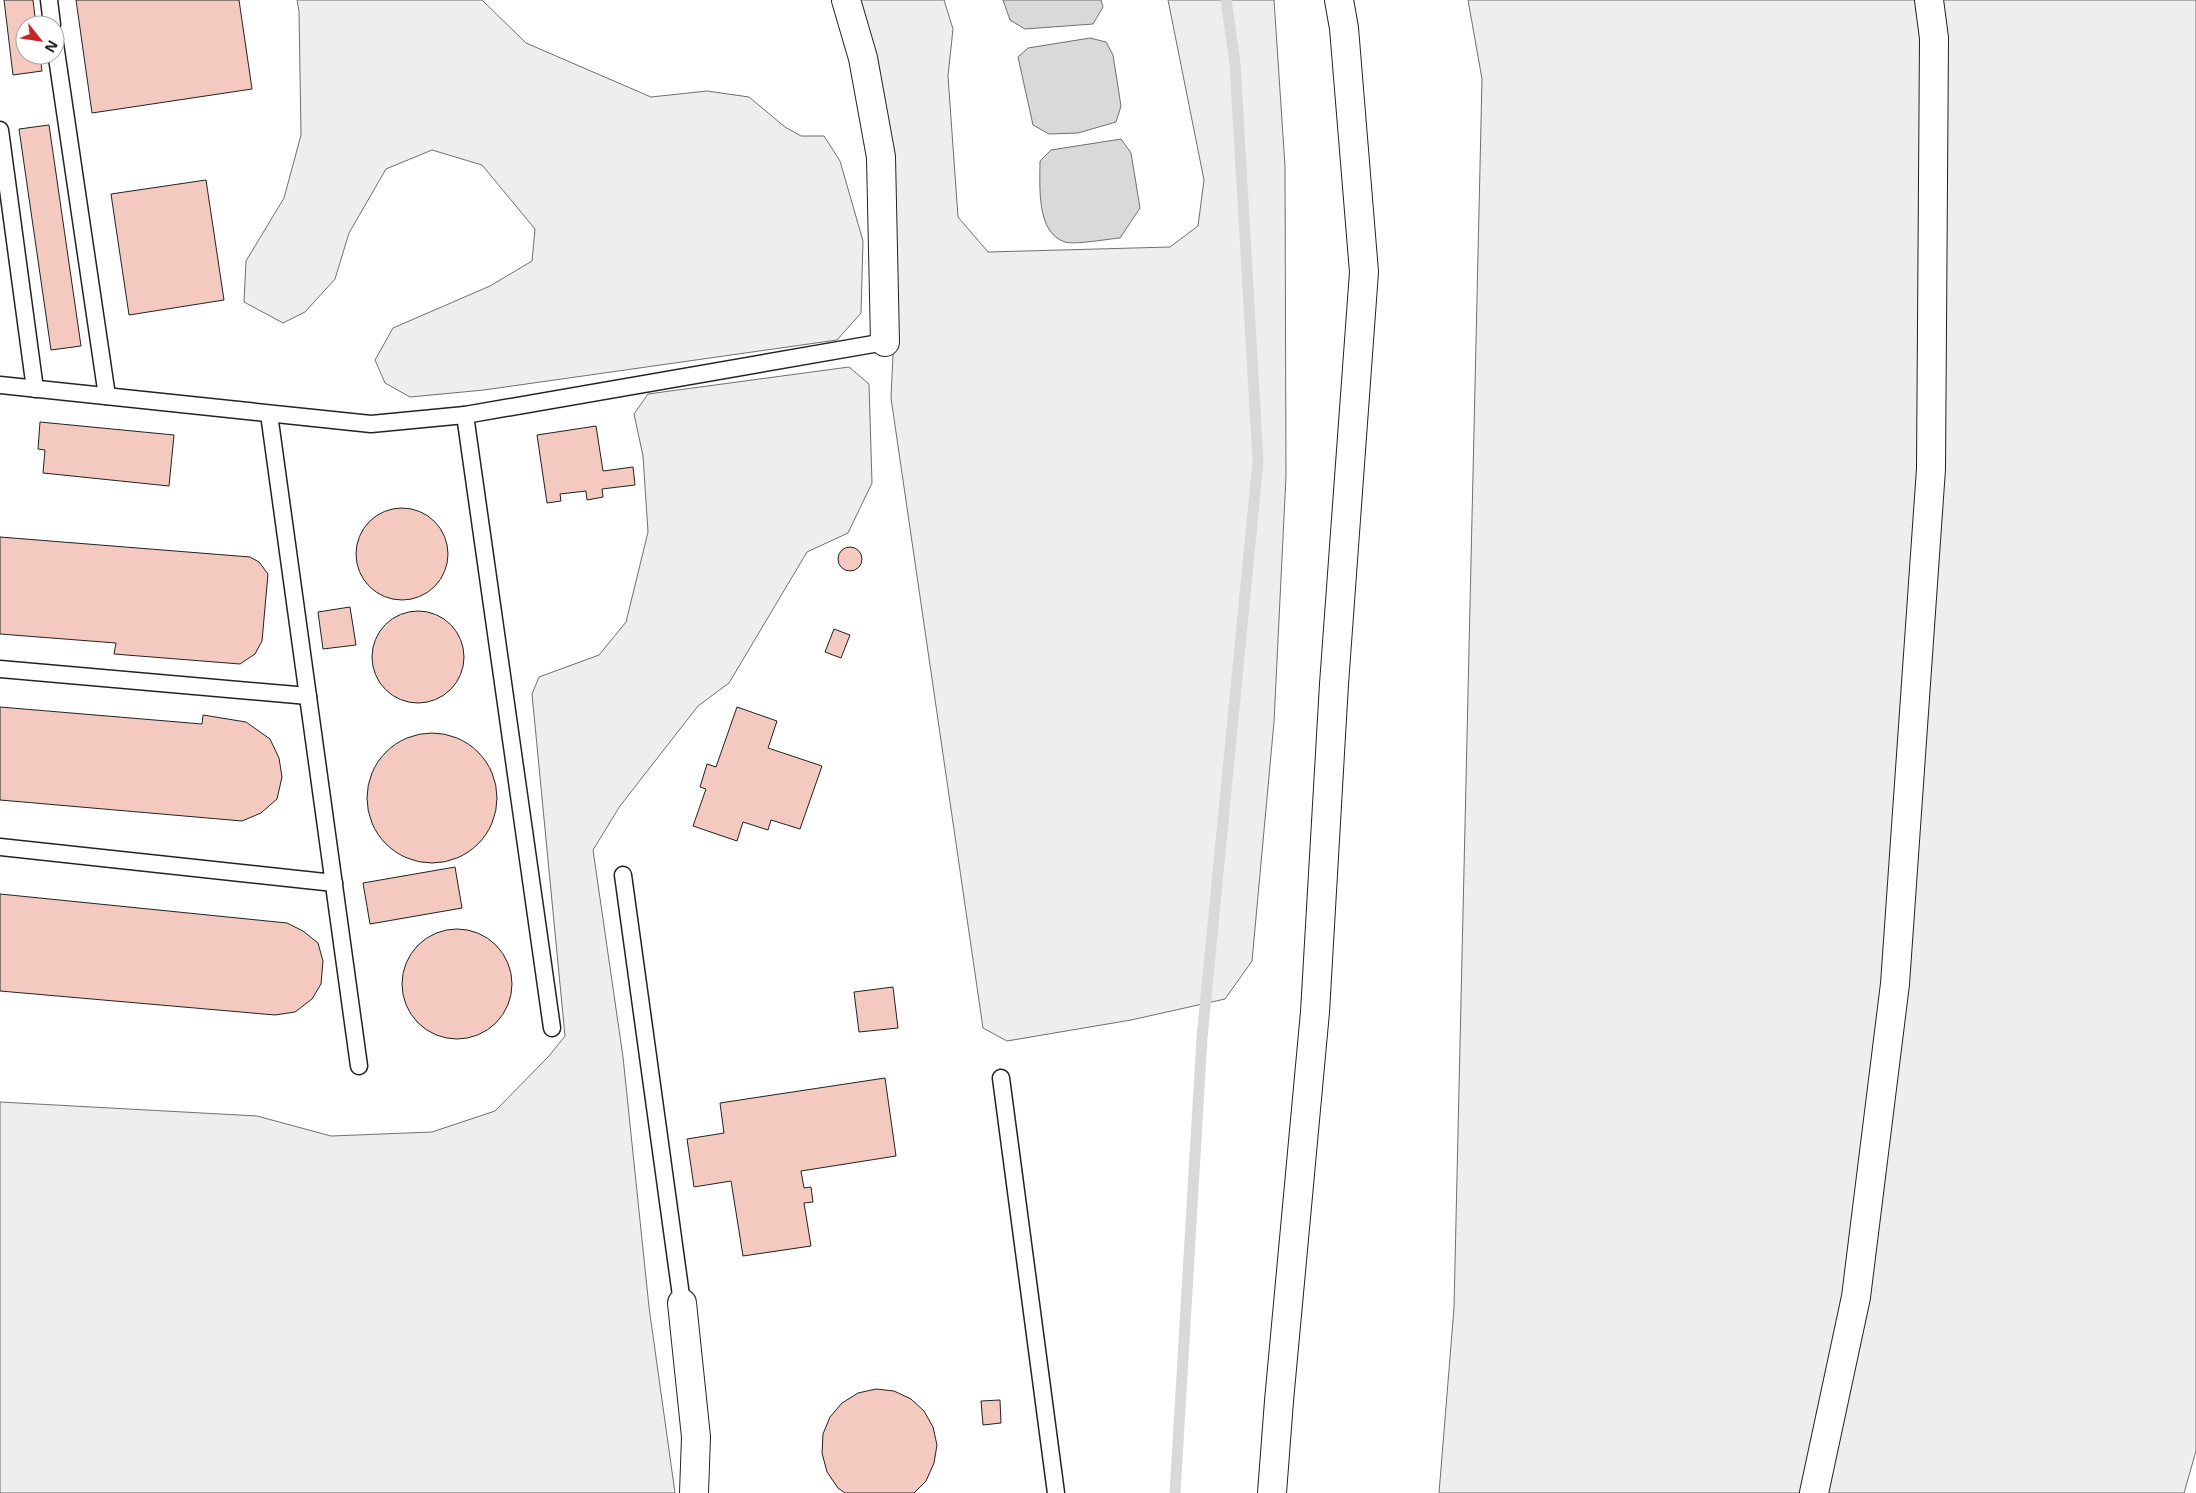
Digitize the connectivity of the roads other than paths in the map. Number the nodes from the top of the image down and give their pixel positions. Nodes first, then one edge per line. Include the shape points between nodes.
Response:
1 (49, 0) edge
2 (846, 0) edge
3 (1339, 0) edge
4 (1929, 0) edge
5 (51, 15) edge
6 (58, 65) edge
7 (0, 130) edge
8 (885, 342) joint
9 (0, 385) edge
10 (35, 389) junction
11 (107, 396) junction
12 (269, 414) junction
13 (465, 415) junction
14 (0, 669) edge
15 (308, 696) junction
16 (0, 847) edge
17 (623, 875) dead end
18 (334, 883) junction
19 (552, 1028) dead end
20 (359, 1066) dead end
21 (1001, 1078) dead end
22 (682, 1303) joint
23 (694, 1493) edge
24 (1056, 1493) edge
25 (1272, 1493) edge
26 (1814, 1493) edge

1 - 5 lane
2 - 8 street via 863,58 881,157
3 - 25 street via 1364,272 1334,684 1315,1012
4 - 26 street via 1934,38 1931,469 1895,984 1856,1298
6 - 11 lane
7 - 10 lane
8 - 13 lane
9 - 10 lane
10 - 11 lane
11 - 12 lane
12 - 13 lane via 371,424
12 - 15 lane
13 - 19 lane
14 - 15 lane
15 - 18 lane
16 - 18 lane
17 - 22 lane
18 - 20 lane
21 - 24 lane
22 - 23 street via 696,1438

